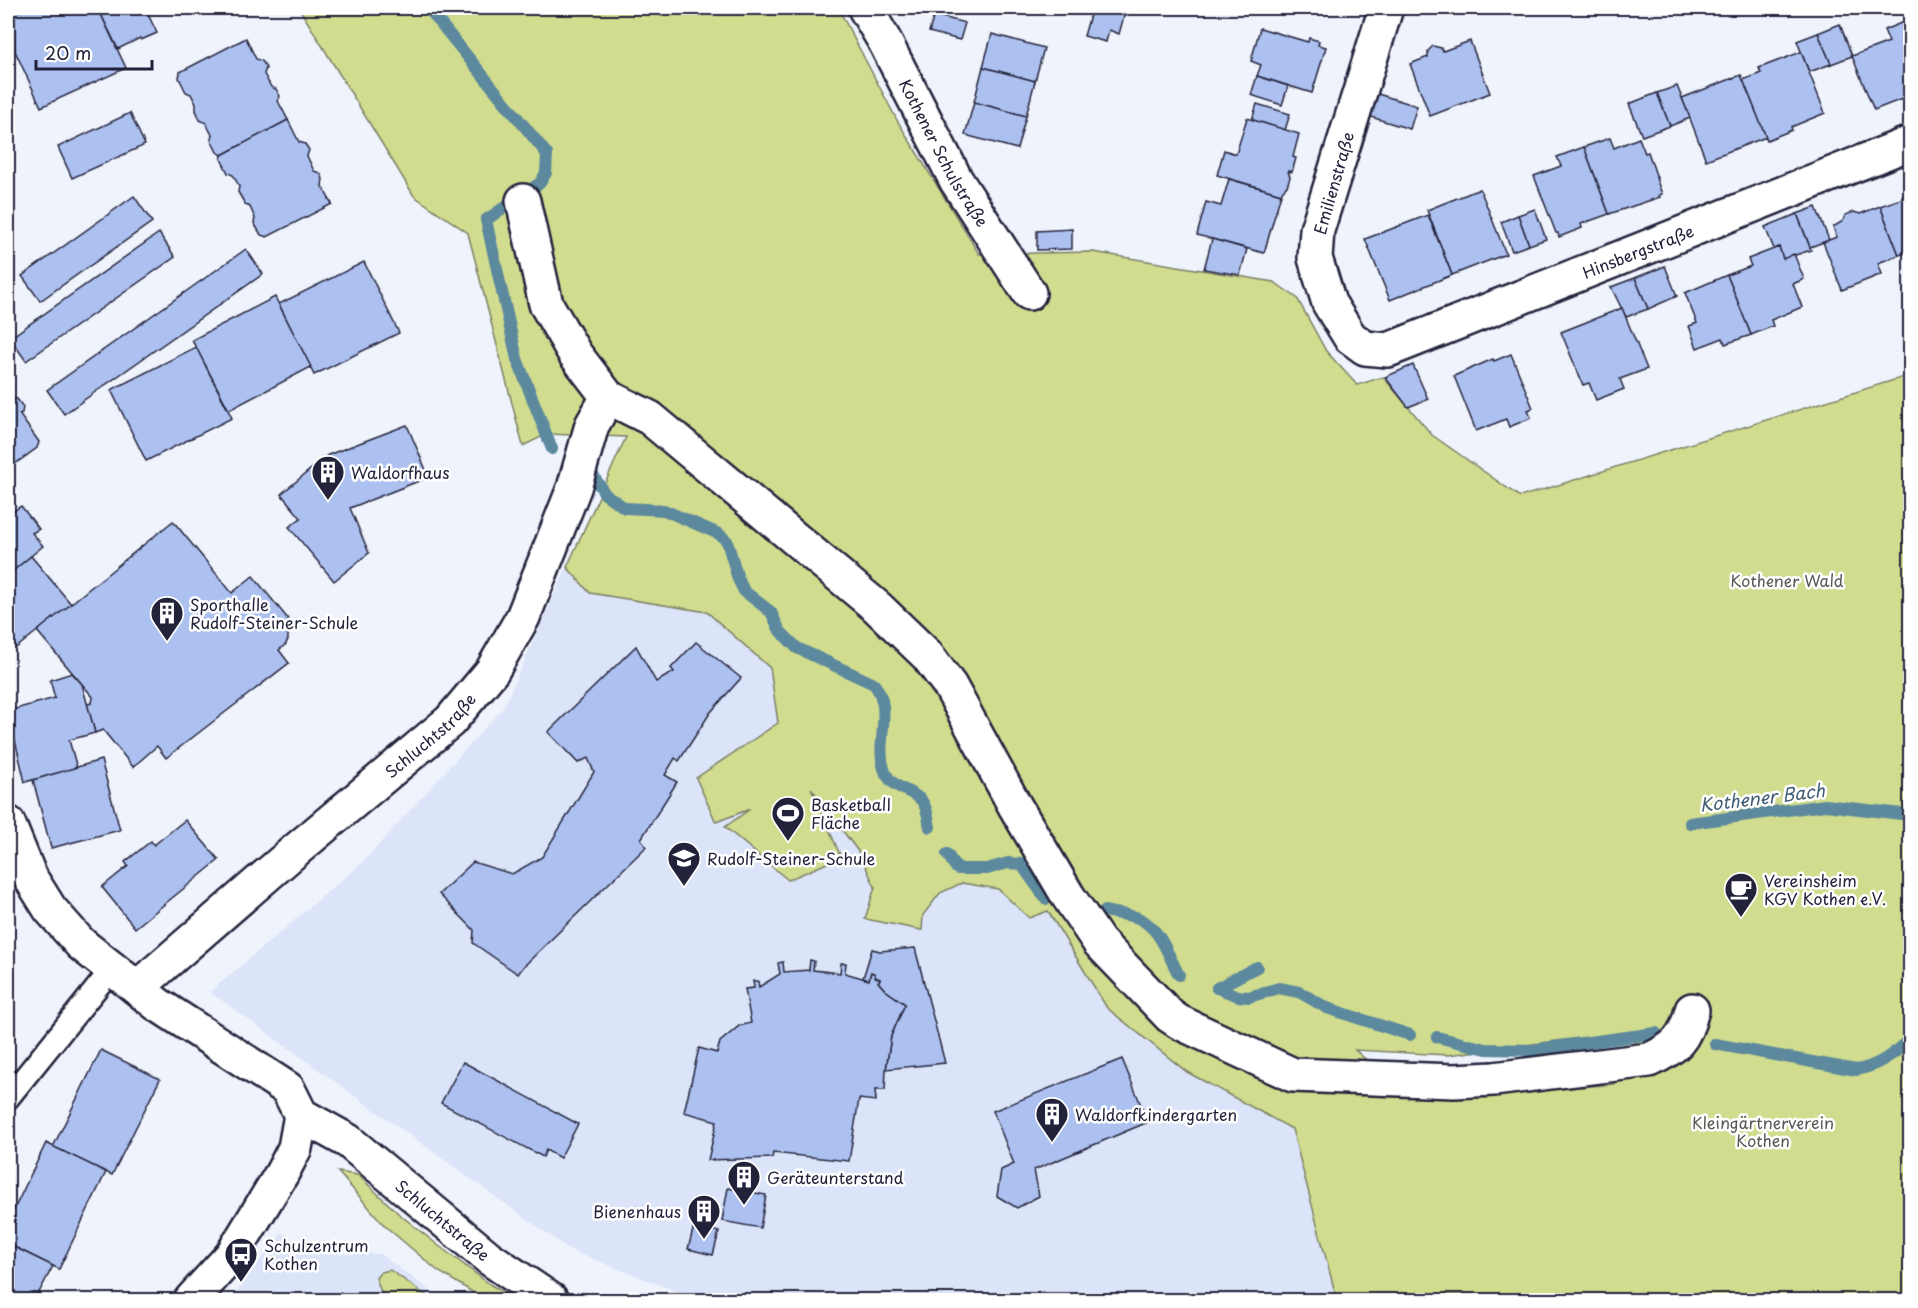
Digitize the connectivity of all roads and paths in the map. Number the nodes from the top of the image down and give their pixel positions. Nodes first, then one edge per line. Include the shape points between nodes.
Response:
1 (865, 8) edge
2 (1386, 8) edge
3 (1911, 143) edge
4 (523, 201) dead end
5 (1029, 293) dead end
6 (1365, 348) joint
7 (608, 397) junction
8 (8, 823) edge
9 (124, 979) junction
10 (1692, 1010) dead end
11 (8, 1098) edge
12 (301, 1115) junction
13 (191, 1300) edge
14 (551, 1300) edge

1 - 5 street, Kothener Schulstraße via 956,180
2 - 6 street, Emilienstraße via 1317,230 1315,258 1329,303 1350,337
3 - 6 street, Hinsbergstraße via 1388,350
4 - 7 street via 546,304 575,354
7 - 9 street, Schluchtstraße via 592,425 573,488 523,617 492,671 450,721 290,855
7 - 10 street via 650,417 877,607 927,655 950,686 1015,806 1098,942 1179,1022 1293,1075 1455,1082 1649,1060 1681,1041
8 - 9 street via 30,878 50,909 81,945
9 - 11 lane
9 - 12 street via 288,1089
12 - 13 street via 296,1148 282,1173 232,1255
12 - 14 street, Schluchtstraße via 348,1141 489,1258

